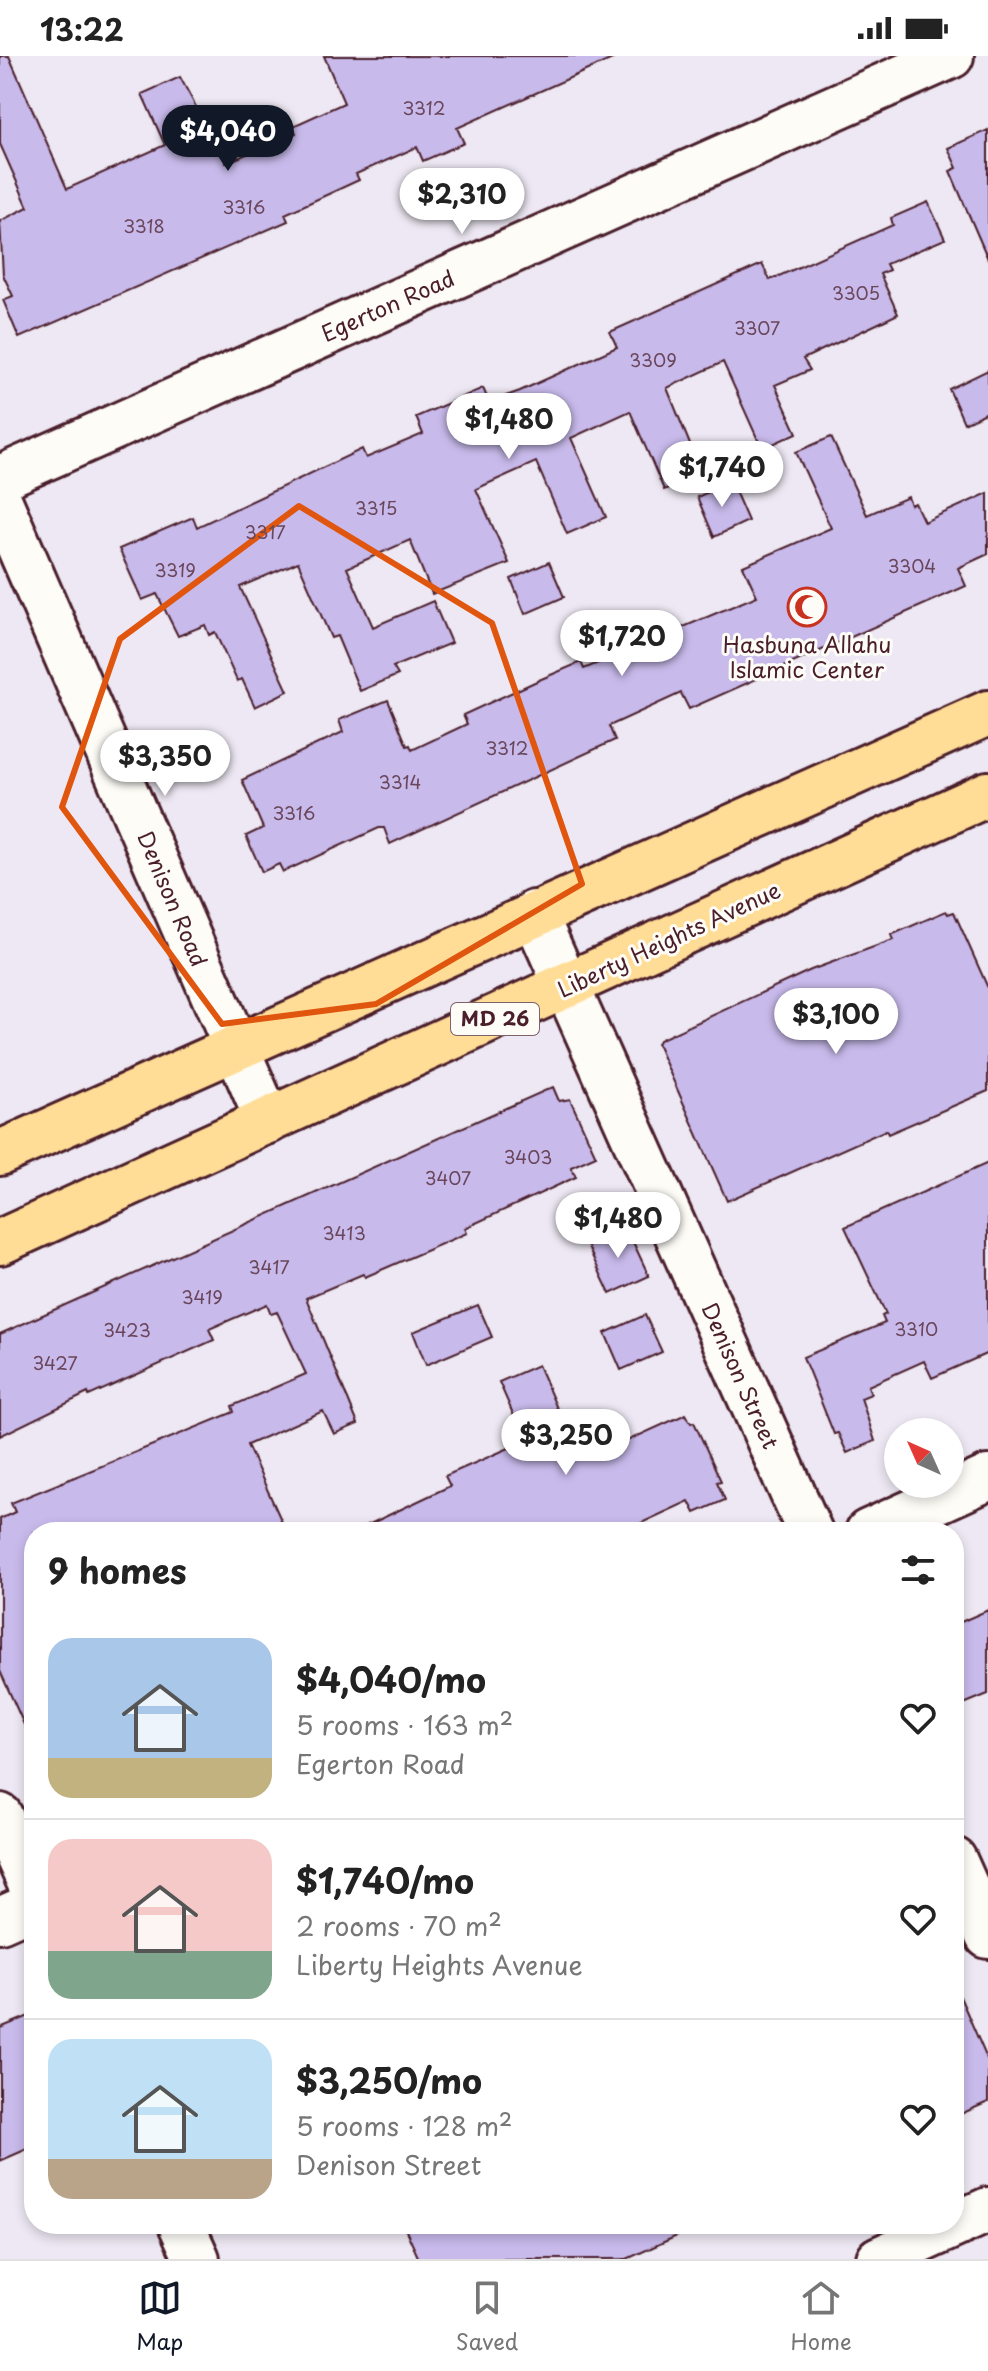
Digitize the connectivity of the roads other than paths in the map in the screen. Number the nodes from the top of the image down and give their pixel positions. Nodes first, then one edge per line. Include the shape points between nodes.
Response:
1 (951, 56) edge
2 (0, 478) edge
3 (0, 502) edge
4 (988, 713) edge
5 (988, 794) edge
6 (534, 913) junction
7 (567, 987) junction
8 (236, 1047) junction
9 (268, 1121) junction
10 (0, 1153) edge
11 (0, 1242) edge
12 (988, 1478) edge
13 (806, 1522) edge
14 (890, 1522) edge
15 (0, 1816) edge
16 (24, 1870) edge
17 (964, 1882) edge
18 (24, 1909) edge
19 (0, 1920) edge
20 (988, 1936) edge
21 (988, 2210) edge
22 (964, 2221) edge
23 (186, 2234) edge
24 (935, 2234) edge
25 (197, 2259) edge
26 (879, 2259) edge

1 - 2 street, Egerton Road
3 - 8 street, Denison Road
4 - 6 main road
5 - 7 main road, Liberty Heights Avenue / MD 26
6 - 7 street, Denison Street
6 - 8 main road
7 - 9 main road, Liberty Heights Avenue / MD 26
7 - 13 street, Denison Street
8 - 9 street, Denison Road
8 - 10 main road
9 - 11 main road, Liberty Heights Avenue / MD 26
12 - 14 street
15 - 16 street
17 - 20 street
18 - 19 street
21 - 22 street
23 - 25 street
24 - 26 street

